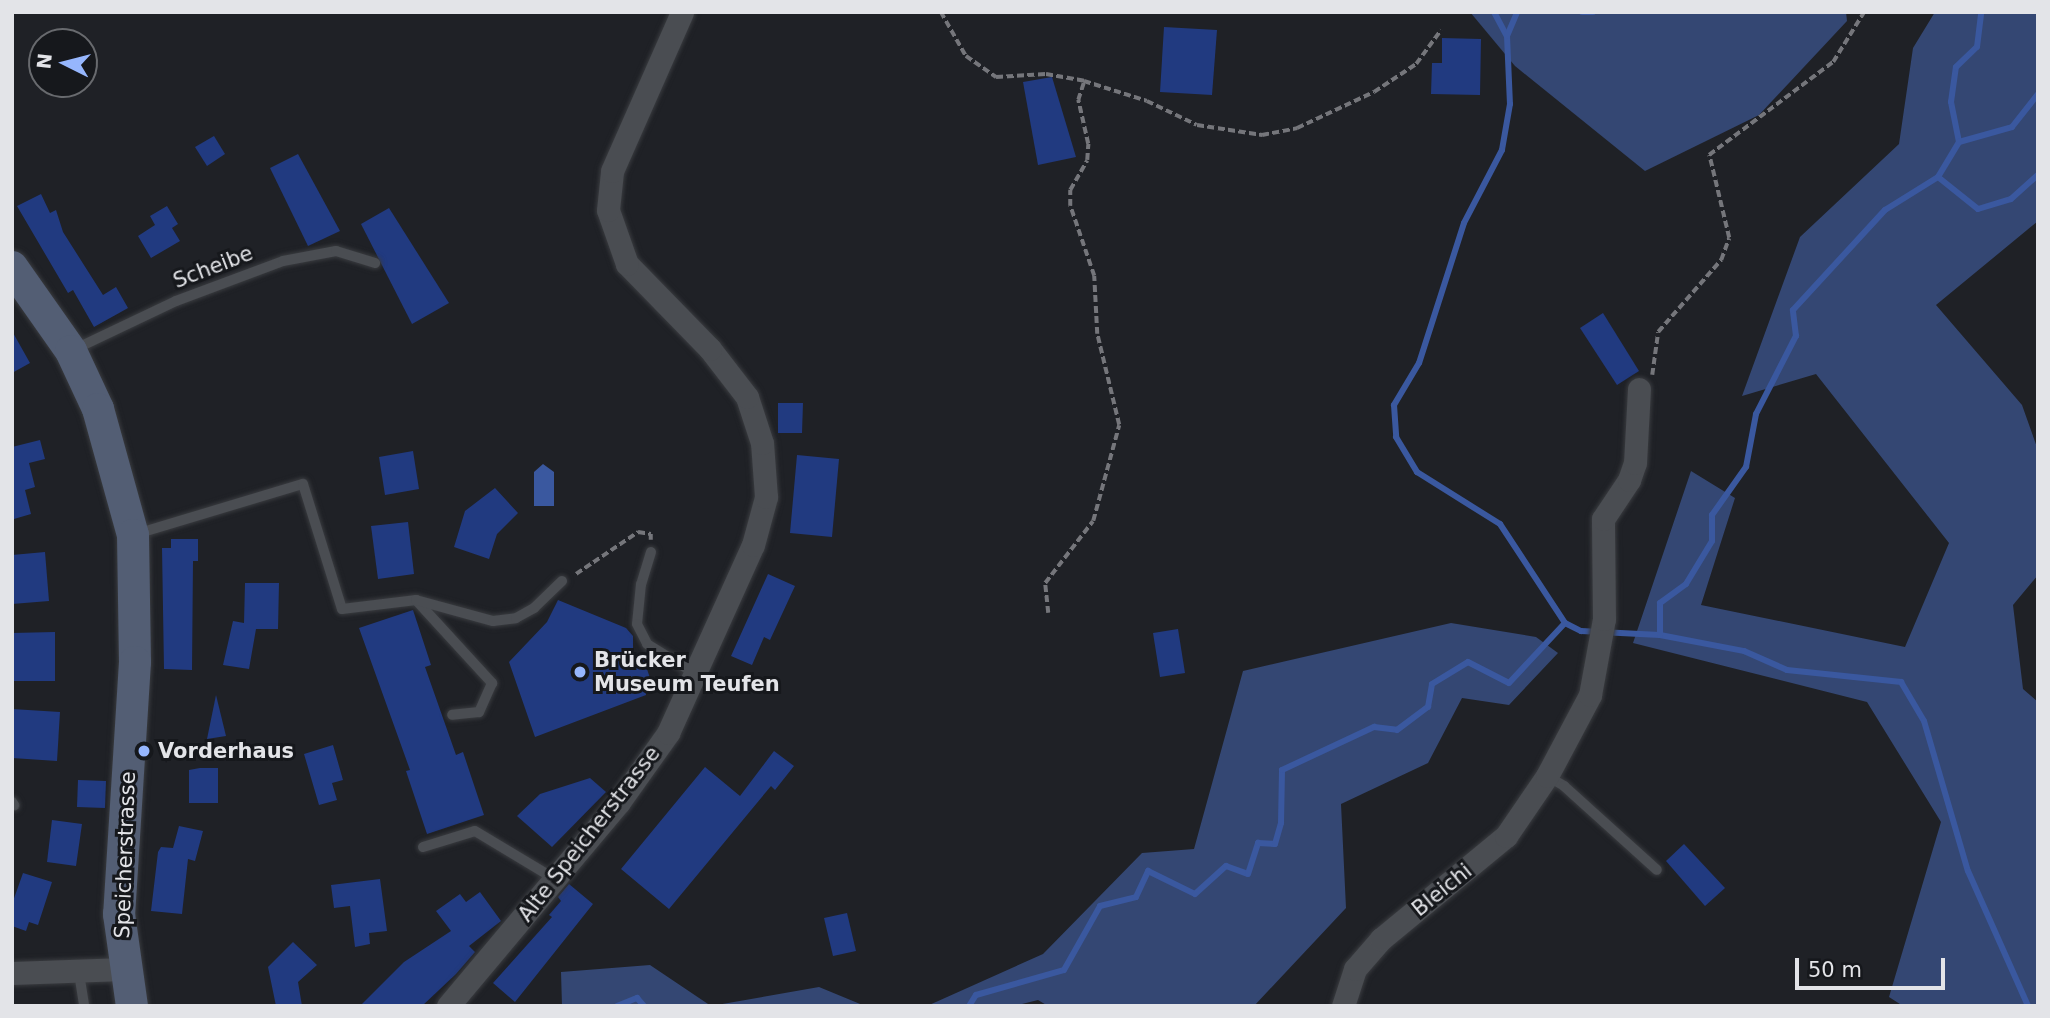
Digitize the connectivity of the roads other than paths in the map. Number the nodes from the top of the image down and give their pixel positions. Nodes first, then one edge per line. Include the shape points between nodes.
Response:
1 (682, 12) edge
2 (375, 263) dead end
3 (12, 267) edge
4 (71, 351) junction
5 (1639, 389) road end
6 (133, 535) junction
7 (651, 552) road end
8 (562, 581) road end
9 (416, 600) junction
10 (696, 674) junction
11 (452, 715) dead end
12 (1547, 776) junction
13 (423, 848) dead end
14 (1657, 870) dead end
15 (555, 879) junction
16 (124, 970) junction
17 (12, 973) edge
18 (79, 973) junction
19 (84, 1006) edge
20 (132, 1006) edge
21 (448, 1006) edge
22 (1343, 1006) edge

1 - 10 street, Alte Speicherstrasse via 612,171 608,210 627,264 710,349 739,387 762,443 766,497 753,545
2 - 4 lane, Scheibe via 337,251 282,261 176,301
3 - 4 main road, Speicherstrasse
4 - 6 main road, Speicherstrasse via 98,409
5 - 12 street, Bleichi via 1635,463 1603,519 1602,652 1590,695
6 - 9 lane via 303,484 342,609
6 - 16 main road, Speicherstrasse via 136,636 120,914
7 - 10 lane via 640,584 637,624 647,644
8 - 9 lane via 534,608 516,618 494,621
9 - 11 lane via 492,683 479,712
10 - 15 street, Alte Speicherstrasse via 647,766
12 - 14 lane
12 - 22 street, Bleichi via 1506,836 1381,939 1355,969
13 - 15 lane via 475,831
15 - 21 street, Alte Speicherstrasse
16 - 18 street
16 - 20 main road, Speicherstrasse
17 - 18 street
18 - 19 lane

